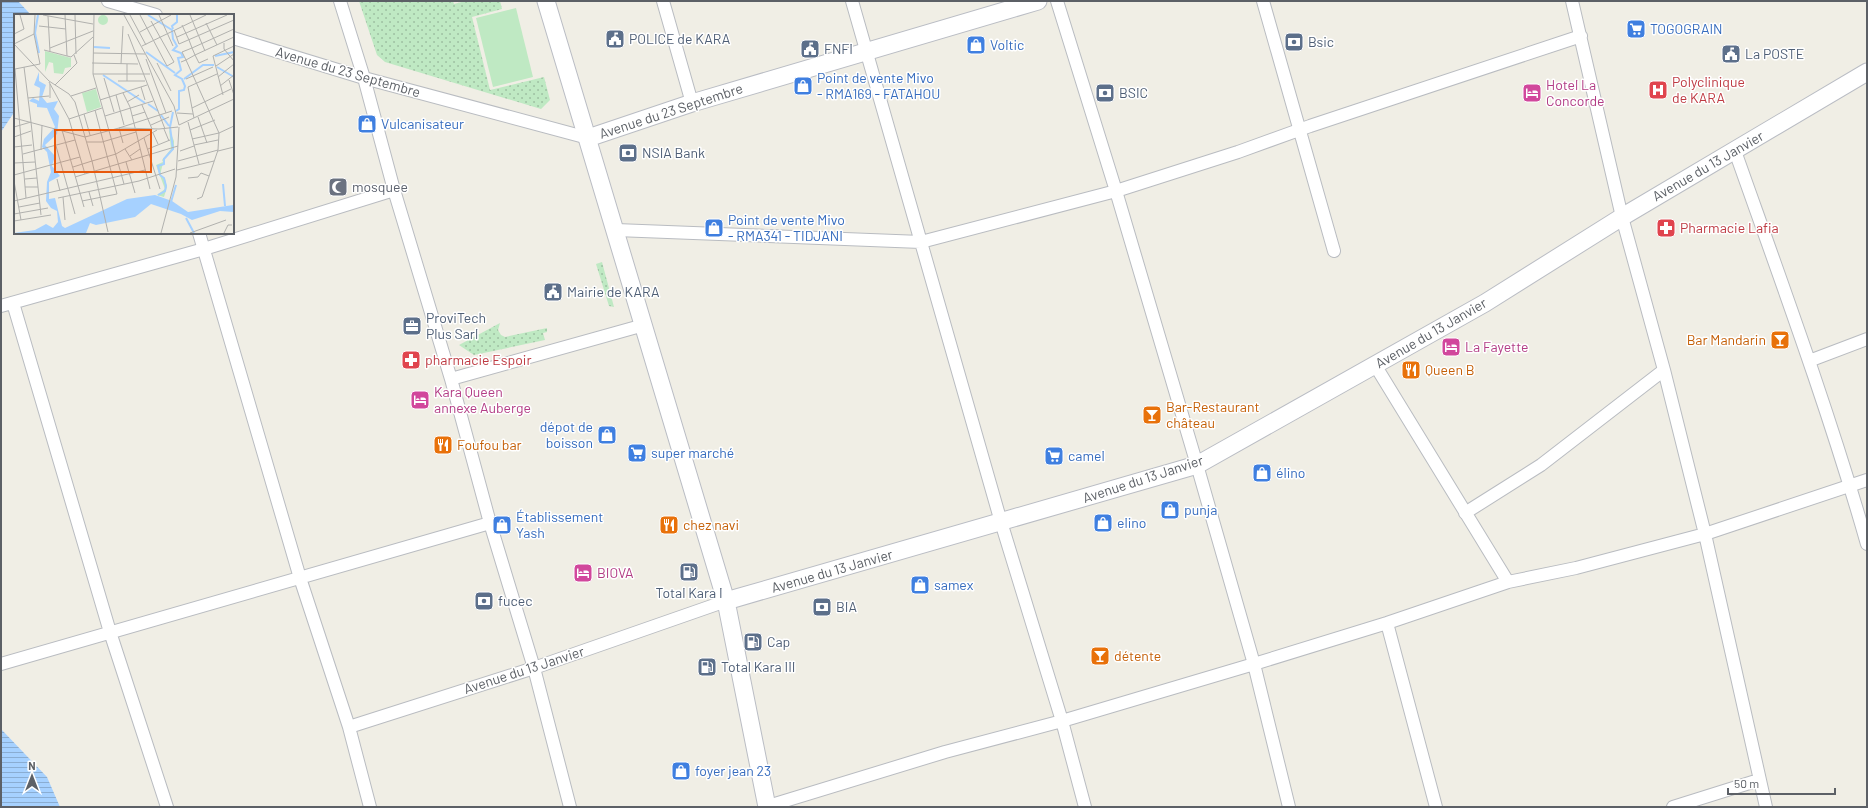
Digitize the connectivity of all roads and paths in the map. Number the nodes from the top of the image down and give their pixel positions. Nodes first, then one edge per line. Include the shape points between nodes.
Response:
1 (108, 1) edge
2 (340, 1) edge
3 (546, 1) edge
4 (663, 1) edge
5 (852, 1) edge
6 (1038, 1) edge
7 (1057, 1) edge
8 (1263, 1) edge
9 (1572, 1) edge
10 (138, 12) edge
11 (150, 14) edge
12 (1581, 36) junction
13 (234, 38) edge
14 (866, 52) junction
15 (1867, 72) edge
16 (364, 78) junction
17 (692, 103) junction
18 (1301, 130) junction
19 (588, 138) junction
20 (1735, 151) junction
21 (394, 190) junction
22 (1116, 191) junction
23 (1622, 216) junction
24 (616, 230) junction
25 (199, 234) edge
26 (920, 242) junction
27 (204, 249) junction
28 (1334, 251) dead end
29 (13, 303) junction
30 (1, 306) edge
31 (644, 325) junction
32 (1867, 339) edge
33 (1809, 361) junction
34 (1374, 365) junction
35 (1664, 370) junction
36 (450, 379) junction
37 (1197, 465) junction
38 (1867, 480) edge
39 (1850, 486) junction
40 (1465, 513) junction
41 (1001, 522) junction
42 (490, 523) junction
43 (1705, 534) junction
44 (1867, 544) edge
45 (300, 578) junction
46 (1508, 582) junction
47 (726, 601) junction
48 (1387, 624) junction
49 (110, 632) junction
50 (1, 664) edge
51 (1254, 664) junction
52 (534, 668) junction
53 (1062, 721) junction
54 (349, 727) junction
55 (1759, 780) junction
56 (167, 807) edge
57 (370, 807) edge
58 (570, 807) edge
59 (766, 807) edge
60 (1084, 807) edge
61 (1289, 807) edge
62 (1436, 807) edge
63 (1673, 807) edge
64 (1766, 807) edge

1 - 10 street
2 - 16 street
3 - 19 main road
4 - 17 street
5 - 14 street
6 - 14 main road, Avenue du 23 Septembre
7 - 22 street
8 - 18 street
9 - 12 street
10 - 11 street
12 - 18 street
12 - 23 street
13 - 16 street, Avenue du 23 Septembre
14 - 17 main road, Avenue du 23 Septembre
14 - 26 street
15 - 20 main road, Avenue du 13 Janvier
16 - 19 street, Avenue du 23 Septembre
16 - 21 street
17 - 19 main road, Avenue du 23 Septembre
18 - 22 street
18 - 28 street
19 - 24 main road
20 - 23 main road, Avenue du 13 Janvier
20 - 33 street
21 - 27 street
21 - 36 street
22 - 26 street
22 - 37 street
23 - 34 main road, Avenue du 13 Janvier via 1484,303
23 - 35 street
24 - 26 street
24 - 31 main road
25 - 27 street
26 - 41 street
27 - 29 street
27 - 45 street
29 - 30 street
29 - 49 street
31 - 36 street
31 - 47 main road
32 - 33 street
33 - 39 street
34 - 37 main road, Avenue du 13 Janvier
34 - 40 street
35 - 40 street via 1541,465
35 - 43 street
36 - 42 street
37 - 41 main road, Avenue du 13 Janvier
37 - 51 street
38 - 39 street
39 - 43 street
39 - 44 street
40 - 46 street
41 - 47 main road, Avenue du 13 Janvier
41 - 53 street
42 - 45 street
42 - 52 street
43 - 46 street via 1576,568
43 - 55 street
45 - 49 street
45 - 54 street
46 - 48 street
47 - 52 street, Avenue du 13 Janvier
47 - 59 main road
48 - 51 street
48 - 62 street
49 - 50 street
49 - 56 street
51 - 53 street
51 - 61 street
52 - 54 street, Avenue du 13 Janvier
52 - 58 street
53 - 59 street via 945,752
53 - 60 street
54 - 57 street
55 - 63 street
55 - 64 street

